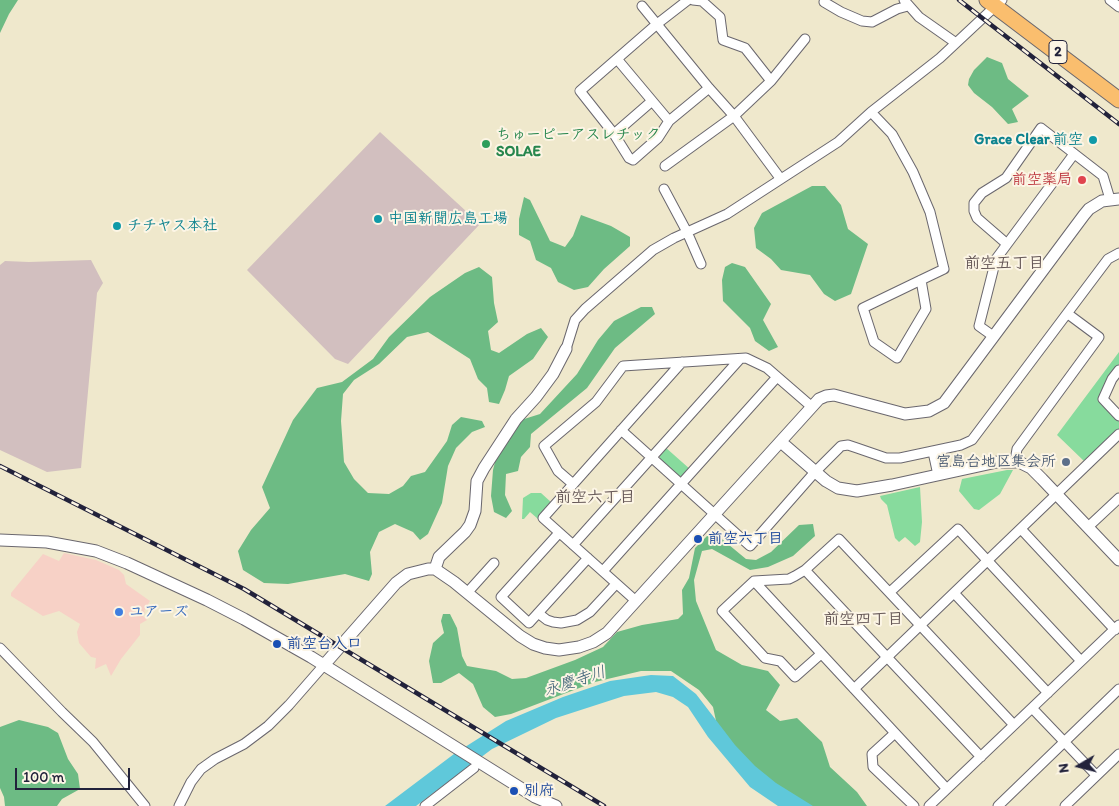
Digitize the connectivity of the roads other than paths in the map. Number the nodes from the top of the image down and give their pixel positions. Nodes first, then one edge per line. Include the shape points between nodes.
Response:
1 (688, 0) edge
2 (694, 0) edge
3 (1110, 0) edge
4 (998, 1) edge
5 (824, 2) dead end
6 (906, 3) edge
7 (642, 6) dead end
8 (1119, 7) edge
9 (657, 24) junction
10 (805, 39) dead end
11 (956, 43) junction
12 (618, 58) junction
13 (772, 81) junction
14 (710, 88) junction
15 (1119, 88) edge
16 (1119, 100) edge
17 (652, 101) junction
18 (871, 112) junction
19 (734, 116) junction
20 (669, 121) junction
21 (614, 134) junction
22 (1074, 154) junction
23 (665, 166) dead end
24 (780, 178) junction
25 (664, 189) dead end
26 (1115, 199) edge
27 (687, 232) junction
28 (1007, 244) junction
29 (1119, 253) edge
30 (701, 264) dead end
31 (921, 280) junction
32 (1068, 314) junction
33 (993, 336) junction
34 (566, 349) joint
35 (739, 360) junction
36 (682, 362) junction
37 (1119, 370) edge
38 (777, 377) junction
39 (812, 407) junction
40 (1119, 416) edge
41 (622, 430) junction
42 (1119, 434) edge
43 (781, 442) junction
44 (933, 452) junction
45 (651, 457) junction
46 (1015, 461) junction
47 (815, 472) junction
48 (938, 475) junction
49 (573, 484) junction
50 (681, 484) junction
51 (1057, 494) junction
52 (1119, 498) edge
53 (715, 514) junction
54 (1088, 527) junction
55 (1021, 529) junction
56 (560, 533) junction
57 (0, 540) edge
58 (573, 545) junction
59 (588, 558) junction
60 (1119, 560) edge
61 (988, 561) junction
62 (494, 563) dead end
63 (435, 569) junction
64 (805, 570) junction
65 (603, 571) junction
66 (754, 581) junction
67 (616, 584) junction
68 (890, 592) junction
69 (467, 593) junction
70 (954, 593) junction
71 (636, 601) junction
72 (538, 614) junction
73 (920, 626) junction
74 (1117, 627) edge
75 (821, 654) junction
76 (2, 655) edge
77 (887, 657) junction
78 (1081, 661) junction
79 (324, 665) junction
80 (1119, 689) edge
81 (854, 690) junction
82 (1048, 693) junction
83 (1032, 708) junction
84 (1014, 726) junction
85 (895, 733) junction
86 (1064, 742) junction
87 (1119, 754) edge
88 (981, 756) junction
89 (478, 766) junction
90 (1096, 775) junction
91 (947, 789) junction
92 (1072, 799) junction
93 (145, 806) edge
94 (179, 806) edge
95 (425, 806) edge
96 (556, 806) edge
97 (914, 806) edge
98 (929, 806) edge
99 (998, 806) edge
100 (1065, 806) edge
101 (1080, 806) edge

1 - 9 street
2 - 13 street via 702,1 720,17 723,40 745,48
3 - 8 street
4 - 11 street
4 - 15 highway, 2
4 - 16 highway, 2
5 - 6 street via 862,21 872,22
6 - 11 street via 919,17
7 - 9 street
9 - 12 street
9 - 14 street
10 - 13 street
11 - 18 street
12 - 17 street
12 - 21 street via 580,91
13 - 19 street
14 - 19 street
14 - 20 street
17 - 20 street
17 - 21 street
18 - 24 street via 838,142
18 - 31 street via 892,134 930,212 944,269
19 - 23 street
19 - 24 street
20 - 21 street via 658,138 633,160
22 - 26 street via 1103,176
22 - 28 street
22 - 28 street via 1041,128 1006,178 978,197 974,203 977,218
24 - 27 street via 727,214
25 - 27 street
26 - 33 street via 1095,205 1084,215
27 - 30 street
27 - 34 street via 660,245 596,298 575,320
28 - 33 street via 996,259 979,326
29 - 32 street via 1108,259
31 - 31 street via 926,309 897,358 874,342 863,308
32 - 44 street via 972,440
32 - 46 street via 1099,337 1017,449
33 - 39 street via 944,403 929,411 905,414 834,395 826,396
34 - 63 street via 553,374 516,419 484,468 477,481 475,511 470,525 439,557
35 - 36 street
35 - 38 street via 746,358
35 - 45 street
36 - 41 street
36 - 49 street via 623,366 596,402 544,446 558,470
37 - 40 street via 1104,399
38 - 39 street
38 - 50 street
39 - 43 street
41 - 45 street
41 - 49 street
42 - 51 street
43 - 47 street
43 - 53 street
44 - 47 street via 886,458 848,445 841,446
44 - 48 street
45 - 50 street
45 - 58 street
46 - 48 street
46 - 51 street via 1031,468
47 - 48 street via 838,488 857,491
47 - 53 street via 750,546
49 - 56 street via 543,518
50 - 53 street
50 - 65 street
51 - 54 street
51 - 55 street
52 - 54 street
53 - 71 street
54 - 60 street
55 - 61 street
55 - 74 street
56 - 58 street
56 - 72 street via 501,597 529,623
57 - 79 street via 65,544 112,557 226,609
58 - 59 street
59 - 65 street
59 - 72 street
61 - 68 street via 958,529
61 - 70 street
61 - 78 street
62 - 69 street
63 - 69 street
63 - 79 street via 414,571 402,578
64 - 66 street via 789,579
64 - 68 street via 839,539
64 - 77 street
65 - 67 street
66 - 75 street
66 - 75 street via 722,610 765,658 780,661 795,677
67 - 71 street
67 - 72 street via 590,612 577,620 554,622
68 - 73 street
69 - 71 street via 526,641 559,650 586,645 602,637
70 - 73 street
70 - 82 street
73 - 77 street
73 - 84 street
74 - 78 street
75 - 81 street
76 - 93 street via 94,742
77 - 81 street
77 - 88 street
78 - 82 street
79 - 89 street via 456,747
79 - 94 street via 268,726 244,744 201,768
80 - 86 street
81 - 85 street
82 - 83 street
83 - 84 street
83 - 86 street
84 - 88 street
85 - 91 street
85 - 97 street via 872,754 873,767
86 - 90 street
86 - 99 street
87 - 90 street
88 - 91 street
89 - 95 street
89 - 96 street
90 - 92 street
91 - 98 street
92 - 100 street
92 - 101 street

